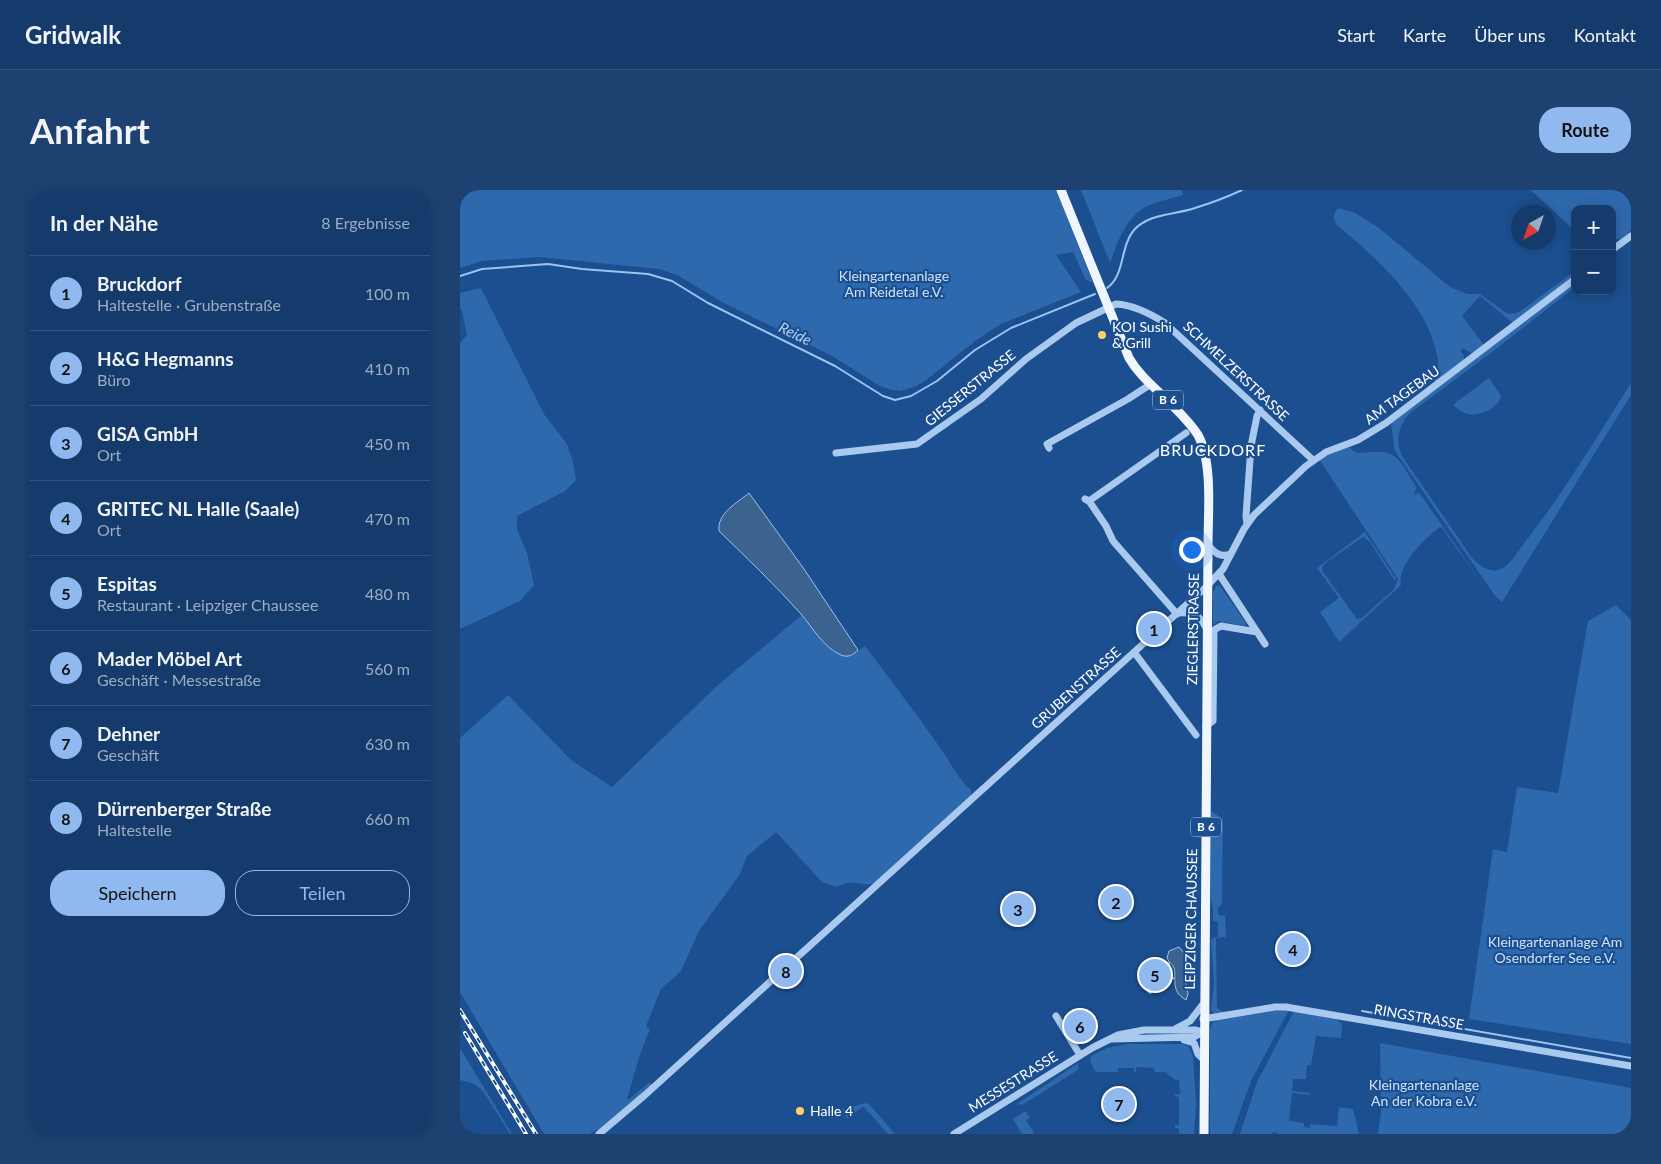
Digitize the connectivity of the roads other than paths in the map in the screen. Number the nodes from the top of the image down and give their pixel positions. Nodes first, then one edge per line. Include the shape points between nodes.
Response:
1 (1061, 190) edge
2 (1631, 236) edge
3 (1616, 247) edge
4 (1571, 282) edge
5 (1108, 308) junction
6 (1151, 384) junction
7 (1260, 410) junction
8 (1186, 433) dead end
9 (1049, 448) dead end
10 (836, 453) dead end
11 (1313, 460) junction
12 (1247, 524) junction
13 (1208, 545) junction
14 (1231, 554) junction
15 (1219, 574) junction
16 (1206, 587) junction
17 (1177, 613) junction
18 (1210, 629) junction
19 (1257, 632) junction
20 (1265, 644) dead end
21 (1134, 652) junction
22 (1196, 735) dead end
23 (1206, 747) joint
24 (1204, 1003) junction
25 (1056, 1016) dead end
26 (1203, 1019) junction
27 (1172, 1030) junction
28 (1203, 1032) junction
29 (1176, 1038) junction
30 (1112, 1039) junction
31 (1080, 1055) junction
32 (1203, 1059) junction
33 (1631, 1066) edge
34 (599, 1134) edge
35 (954, 1134) edge
36 (1204, 1134) edge

1 - 5 main road, ZIEGLERSTRASSE / B 6
2 - 3 street
4 - 11 street, AM TAGEBAU via 1386,424
5 - 6 main road, ZIEGLERSTRASSE / B 6 via 1129,358
5 - 7 street, SCHMELZERSTRASSE via 1124,305 1165,323
5 - 10 street, GIESSERSTRASSE via 1076,323 1026,359 981,399 917,444
6 - 9 street via 1047,444
6 - 13 main road, ZIEGLERSTRASSE / B 6 via 1189,424 1201,443 1207,468
7 - 11 street, SCHMELZERSTRASSE
7 - 12 street via 1251,446
8 - 17 street via 1087,500 1113,541
11 - 12 street, AM TAGEBAU
12 - 14 street, AM TAGEBAU
13 - 14 street via 1216,554
13 - 16 main road, ZIEGLERSTRASSE / B 6
14 - 15 street, AM TAGEBAU
15 - 16 street, AM TAGEBAU
15 - 19 street
16 - 17 street, GRUBENSTRASSE
16 - 18 main road, ZIEGLERSTRASSE / B 6
17 - 18 street via 1195,614
17 - 21 street, GRUBENSTRASSE
18 - 19 street via 1221,626
18 - 23 main road, ZIEGLERSTRASSE / B 6
19 - 20 street
21 - 22 street
21 - 34 street, GRUBENSTRASSE
23 - 24 main road, LEIPZIGER CHAUSSEE / B 6
24 - 26 main road, LEIPZIGER CHAUSSEE / B 6
24 - 27 street via 1190,1022
25 - 31 street
26 - 28 main road, LEIPZIGER CHAUSSEE / B 6
26 - 33 street, RINGSTRASSE via 1286,1007
27 - 28 street, MESSESTRASSE
27 - 30 street, MESSESTRASSE via 1144,1030
28 - 29 street, MESSESTRASSE via 1194,1037
28 - 32 main road, B 6
29 - 30 street, MESSESTRASSE
29 - 32 street via 1194,1044
30 - 31 street, MESSESTRASSE
31 - 35 street, MESSESTRASSE
32 - 36 main road, B 6

